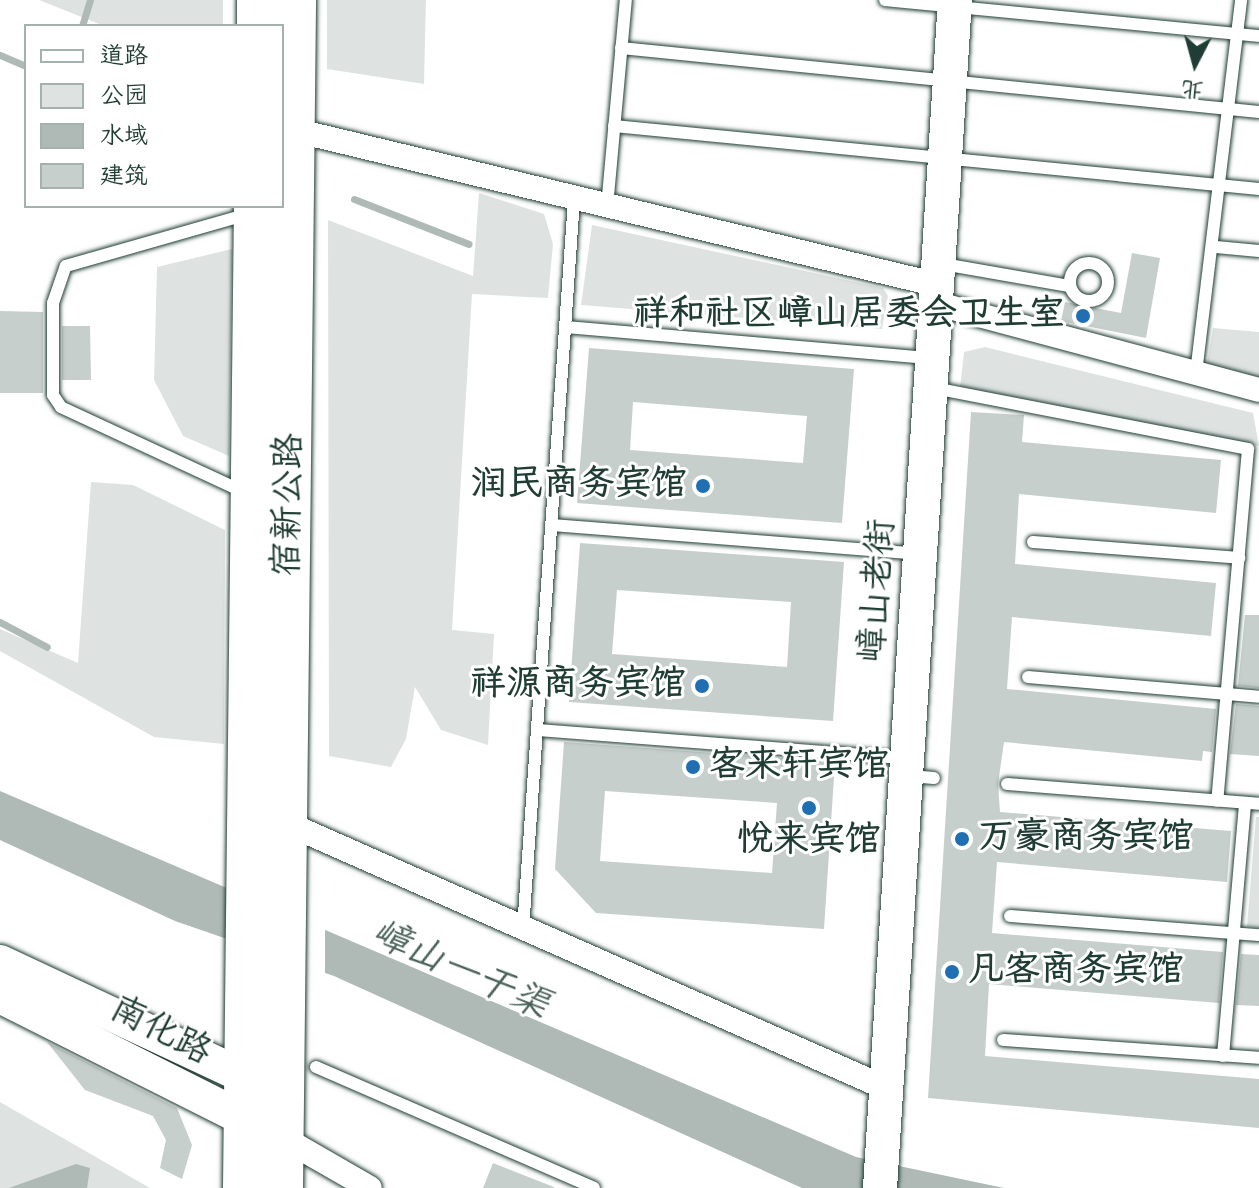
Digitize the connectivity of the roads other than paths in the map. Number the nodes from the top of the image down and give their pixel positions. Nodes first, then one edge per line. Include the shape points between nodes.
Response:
1 (258, 0) edge
2 (295, 0) edge
3 (626, 0) edge
4 (885, 0) edge
5 (1241, 0) edge
6 (955, 4) edge
7 (258, 24) edge
8 (1238, 34) junction
9 (1259, 36) edge
10 (621, 48) junction
11 (950, 81) junction
12 (1230, 109) junction
13 (1259, 112) edge
14 (614, 126) junction
15 (294, 130) junction
16 (946, 158) junction
17 (1223, 186) junction
18 (1259, 189) edge
19 (574, 199) junction
20 (607, 207) junction
21 (255, 209) edge
22 (1216, 247) junction
23 (1259, 251) edge
24 (939, 284) junction
25 (1069, 286) dead end
26 (566, 327) junction
27 (933, 373) junction
28 (1196, 373) junction
29 (1259, 390) edge
30 (252, 496) junction
31 (552, 525) junction
32 (1033, 542) dead end
33 (921, 554) junction
34 (1239, 558) junction
35 (1028, 677) dead end
36 (1227, 694) junction
37 (1259, 697) edge
38 (538, 730) junction
39 (916, 770) junction
40 (1007, 784) dead end
41 (1217, 801) junction
42 (1245, 803) junction
43 (1259, 804) edge
44 (268, 823) junction
45 (1010, 916) dead end
46 (523, 929) junction
47 (1234, 933) junction
48 (1259, 935) edge
49 (0, 962) edge
50 (0, 996) edge
51 (1003, 1040) dead end
52 (1223, 1056) junction
53 (1259, 1058) edge
54 (316, 1067) dead end
55 (264, 1086) junction
56 (886, 1101) junction
57 (246, 1119) junction
58 (283, 1138) junction
59 (244, 1188) edge
60 (282, 1188) edge
61 (370, 1188) edge
62 (594, 1188) edge
63 (880, 1188) edge

1 - 7 highway
2 - 15 highway, 宿新公路
3 - 10 lane
4 - 6 lane
5 - 8 lane
6 - 8 lane
6 - 11 street, 嶂山老街
8 - 9 lane
8 - 12 lane
10 - 11 lane
10 - 14 lane
11 - 12 lane
11 - 16 street, 嶂山老街
12 - 13 lane
12 - 17 lane
14 - 16 lane
14 - 20 lane
15 - 19 street
15 - 44 highway, 宿新公路
16 - 17 lane
16 - 24 street, 嶂山老街
17 - 18 lane
17 - 22 lane
19 - 20 street
19 - 26 lane
20 - 24 street
21 - 30 highway, 宿新公路
21 - 30 lane via 66,266 53,303 53,395 61,407
22 - 23 lane
22 - 28 lane
24 - 25 lane
24 - 27 street, 嶂山老街
24 - 28 street
26 - 27 lane
26 - 31 lane
27 - 33 street, 嶂山老街
27 - 34 lane via 1248,449
28 - 29 street
30 - 44 highway, 宿新公路
31 - 33 lane
31 - 38 lane
32 - 34 lane
33 - 39 street, 嶂山老街
34 - 36 lane
35 - 36 lane
36 - 37 lane
36 - 41 lane
38 - 39 lane
38 - 46 lane
39 - 56 street, 嶂山老街
40 - 41 lane
41 - 42 lane
42 - 43 lane
42 - 47 lane
44 - 46 street
44 - 55 highway, 宿新公路
45 - 47 lane
46 - 56 street
47 - 48 lane
47 - 52 lane
49 - 55 street, 南化路
50 - 57 street, 南化路
51 - 52 lane
52 - 53 lane
54 - 62 lane
55 - 57 highway
55 - 58 highway
56 - 63 street, 嶂山老街
57 - 58 street, 南化路
57 - 59 highway
58 - 60 highway
58 - 61 street

